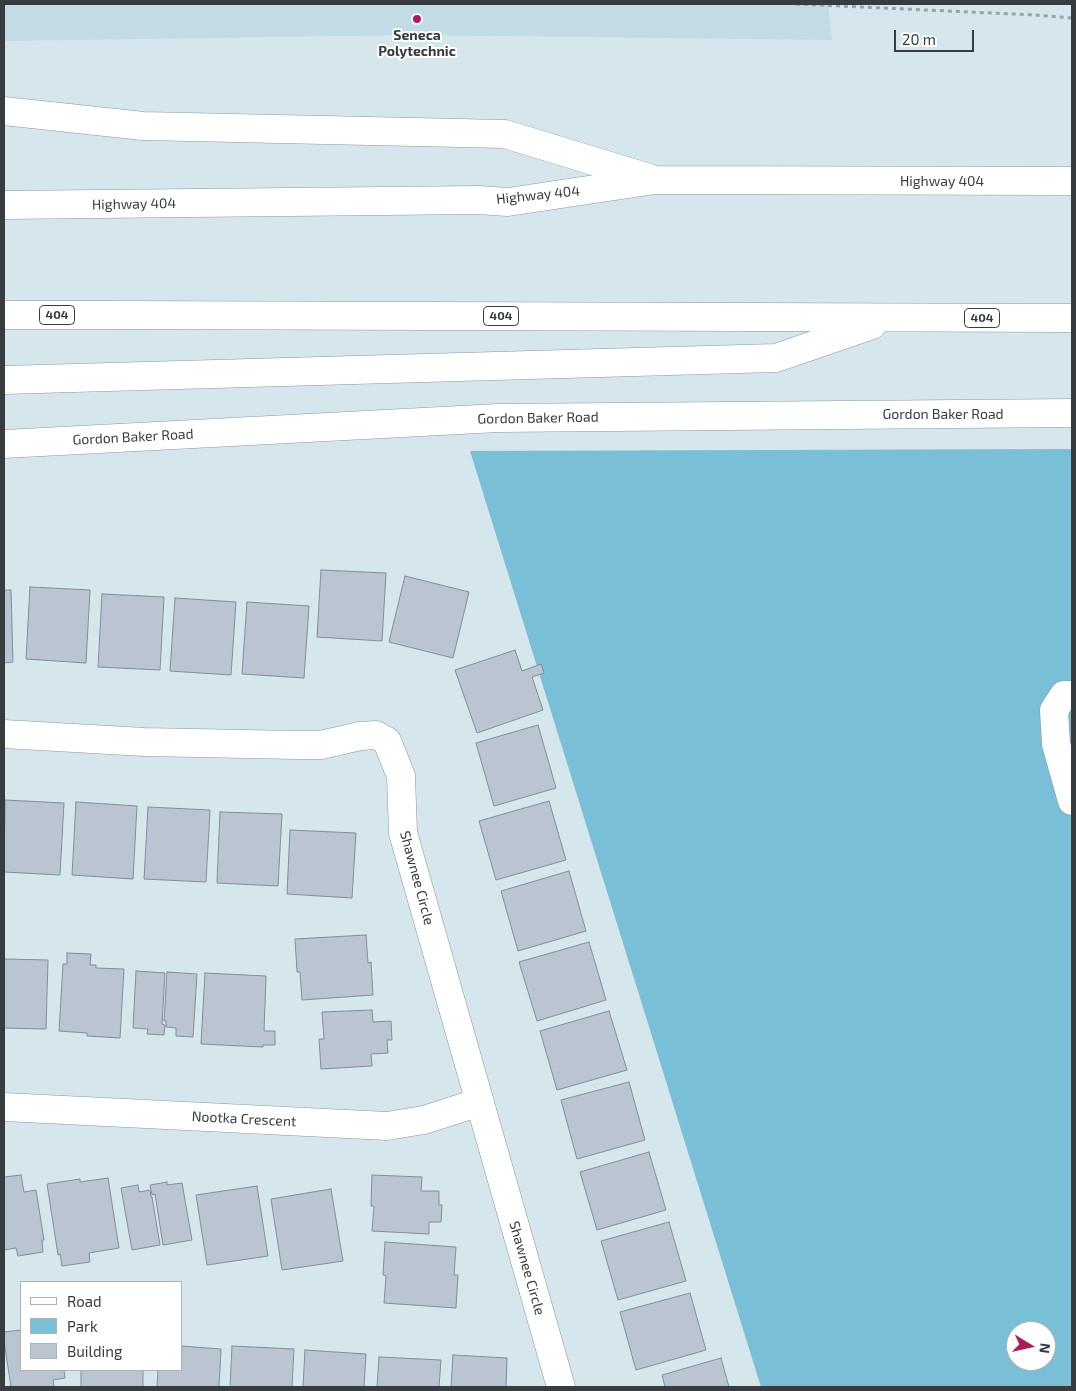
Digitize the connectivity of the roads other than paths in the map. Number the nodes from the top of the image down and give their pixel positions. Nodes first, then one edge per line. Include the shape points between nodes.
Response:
1 (4, 111) edge
2 (655, 180) junction
3 (1072, 181) edge
4 (4, 205) edge
5 (4, 316) edge
6 (892, 318) junction
7 (1072, 318) edge
8 (4, 380) edge
9 (1072, 413) edge
10 (4, 444) edge
11 (1072, 695) edge
12 (4, 734) edge
13 (1072, 800) edge
14 (480, 1102) junction
15 (4, 1107) edge
16 (561, 1387) edge

1 - 2 main road via 143,126 505,134
2 - 3 main road, Highway 404
2 - 4 main road, Highway 404 via 508,202
5 - 6 main road, 404
6 - 7 main road, 404
6 - 8 main road via 776,358
9 - 10 main road, Gordon Baker Road via 498,418
11 - 13 main road via 1064,695 1054,710 1056,744
12 - 14 main road, Shawnee Circle via 144,742 297,745 322,745 376,735 387,741 401,776 403,833
14 - 15 main road, Nootka Crescent via 424,1120 387,1126
14 - 16 main road, Shawnee Circle

